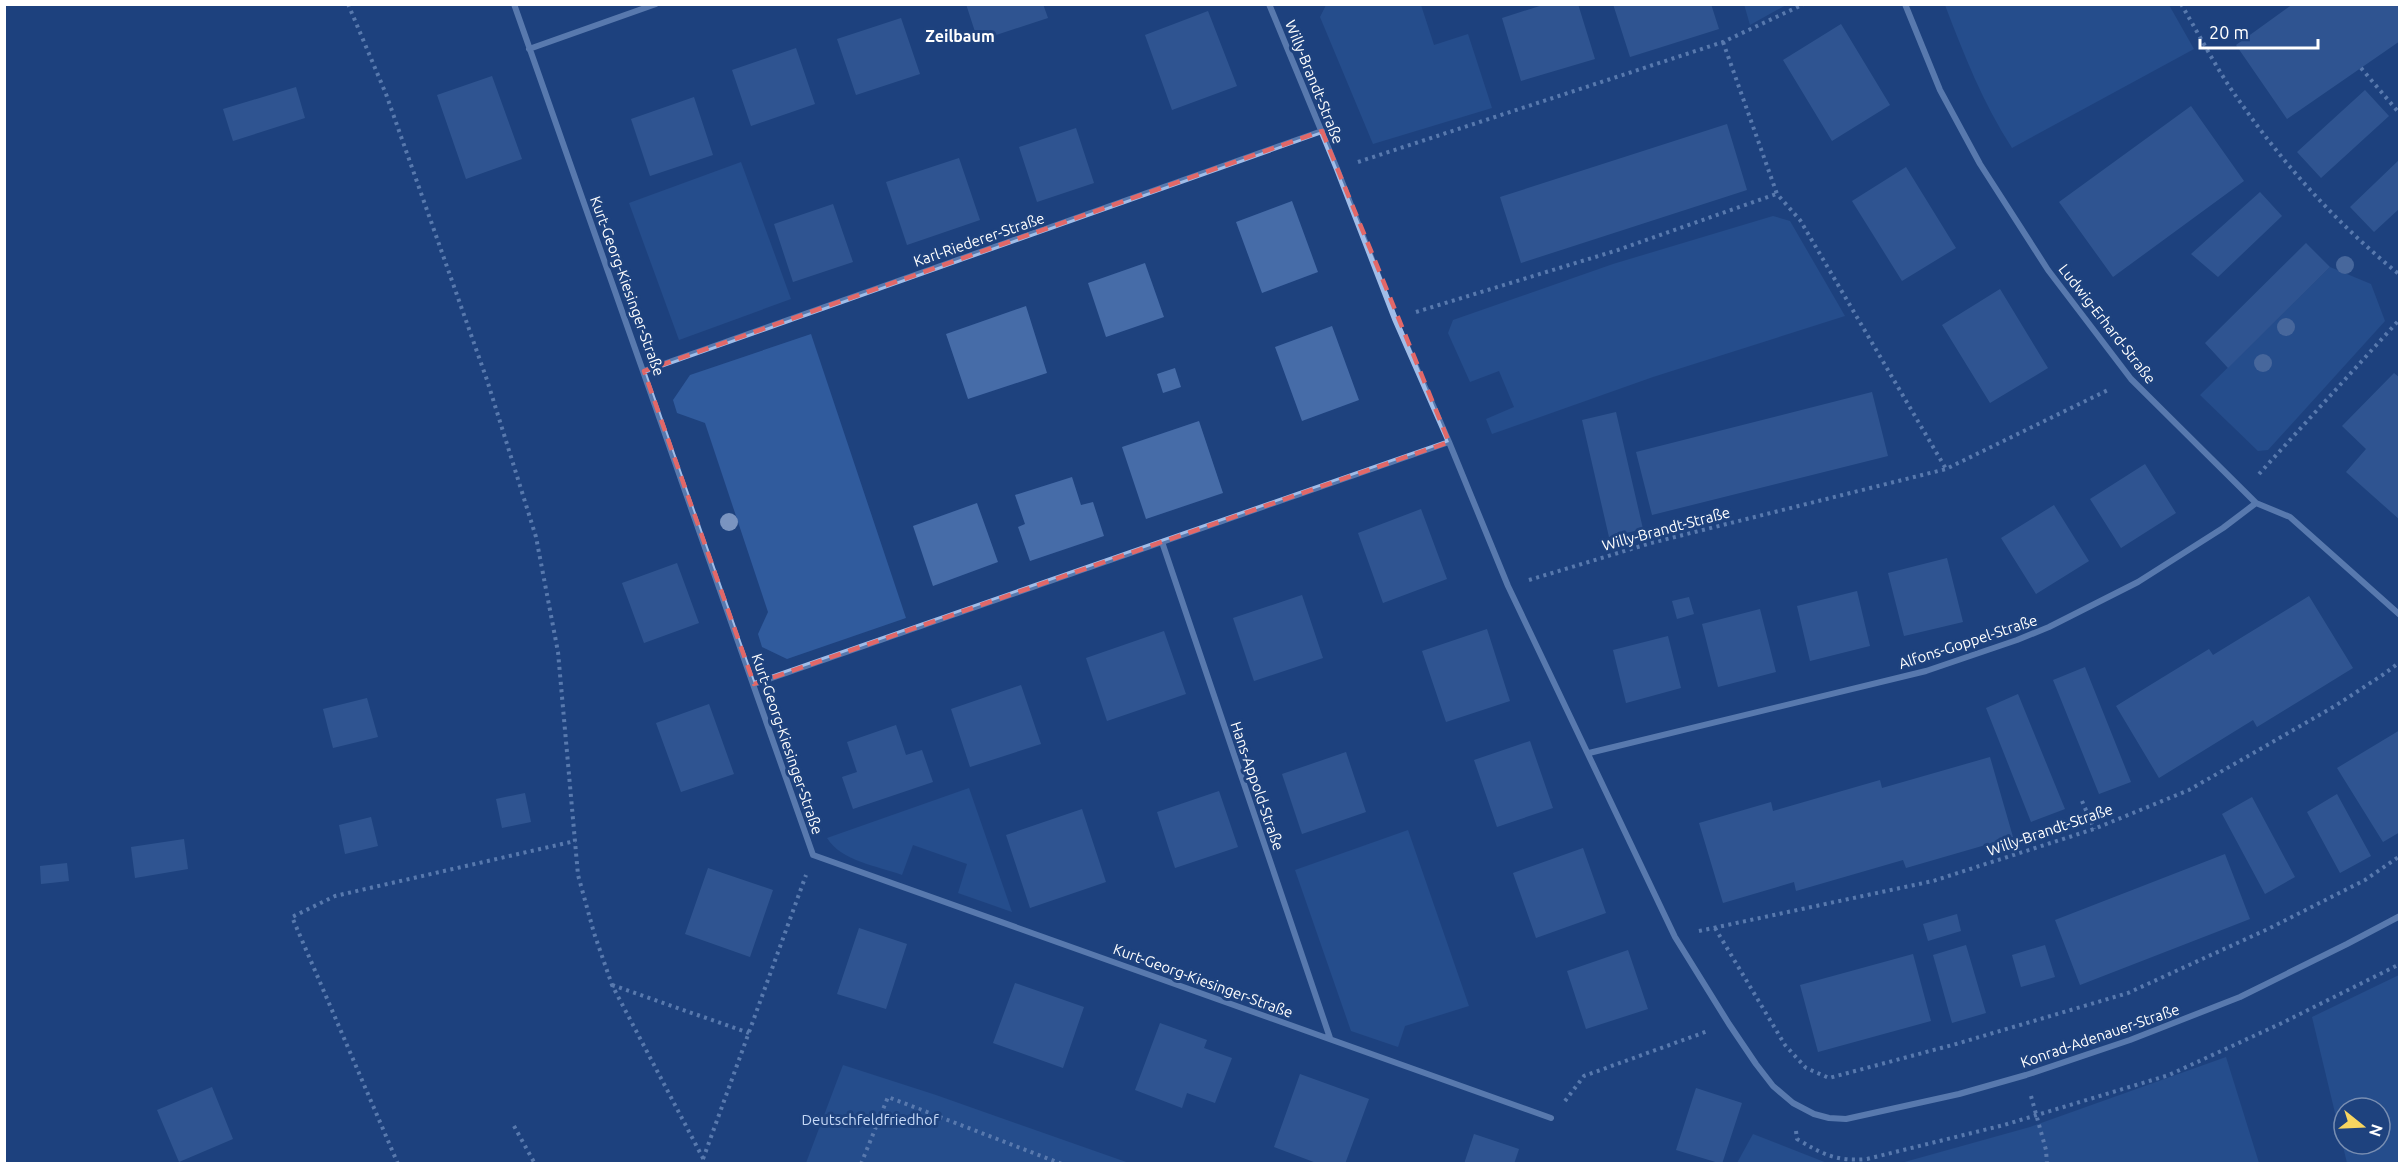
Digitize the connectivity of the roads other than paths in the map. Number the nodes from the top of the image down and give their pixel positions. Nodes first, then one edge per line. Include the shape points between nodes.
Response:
1 (514, 4) edge
2 (656, 4) edge
3 (1269, 4) edge
4 (1905, 4) edge
5 (530, 49) junction
6 (1322, 131) junction
7 (644, 370) junction
8 (1449, 442) junction
9 (2256, 503) junction
10 (1162, 542) junction
11 (2400, 615) edge
12 (754, 684) junction
13 (1589, 753) junction
14 (2400, 916) edge
15 (1329, 1038) junction
16 (1793, 1103) joint
17 (1551, 1118) road end

1 - 5 street, Kurt-Georg-Kiesinger-Straße
2 - 5 street
3 - 6 street, Willy-Brandt-Straße
4 - 9 street, Ludwig-Erhard-Straße via 1940,90 1980,164 2048,270 2131,379
5 - 7 street, Kurt-Georg-Kiesinger-Straße
6 - 7 street, Karl-Riederer-Straße
6 - 8 street, Willy-Brandt-Straße via 1395,319
7 - 12 street, Kurt-Georg-Kiesinger-Straße
8 - 10 street
8 - 13 street, Willy-Brandt-Straße via 1508,586
9 - 11 street, Ludwig-Erhard-Straße via 2290,518
9 - 13 street, Alfons-Goppel-Straße via 2138,582 2017,640 1926,671
10 - 12 street
10 - 15 street, Hans-Appold-Straße
12 - 15 street, Kurt-Georg-Kiesinger-Straße via 813,855
13 - 16 street, Willy-Brandt-Straße via 1675,937 1756,1065
14 - 16 street, Konrad-Adenauer-Straße via 2240,997 2026,1075 1846,1119 1814,1114
15 - 17 street, Kurt-Georg-Kiesinger-Straße

